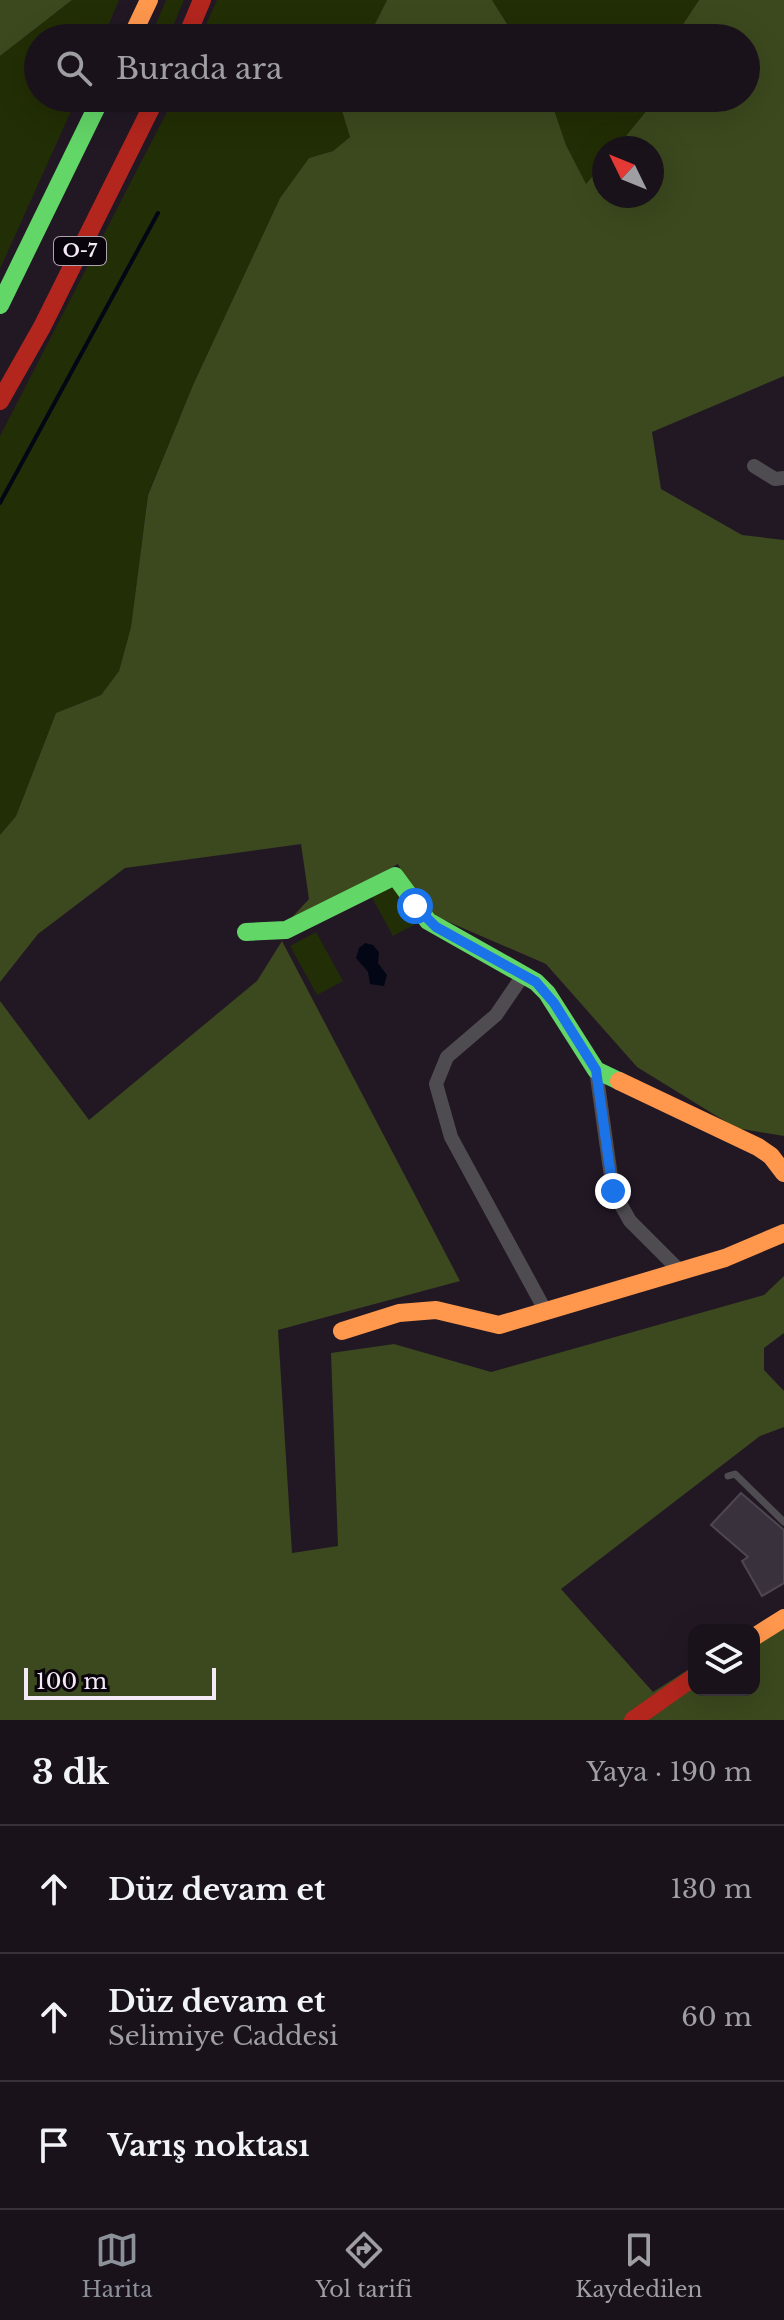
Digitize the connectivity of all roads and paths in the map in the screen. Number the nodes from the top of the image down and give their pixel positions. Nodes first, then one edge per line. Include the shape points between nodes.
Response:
1 (149, 0) edge
2 (202, 0) edge
3 (138, 24) edge
4 (192, 24) edge
5 (94, 112) edge
6 (149, 112) edge
7 (0, 305) edge
8 (0, 401) edge
9 (754, 466) dead end
10 (784, 478) edge
11 (246, 932) dead end
12 (524, 974) junction
13 (596, 1070) junction
14 (784, 1173) edge
15 (784, 1233) edge
16 (680, 1271) junction
17 (545, 1310) junction
18 (342, 1331) dead end
19 (728, 1476) dead end
20 (784, 1522) edge
21 (784, 1618) edge
22 (760, 1633) edge
23 (688, 1681) edge
24 (633, 1720) edge

1 - 3 main road
2 - 4 main road
5 - 7 main road, O-7
6 - 8 main road, O-7
9 - 10 street via 775,479
11 - 12 main road via 286,930 395,876 428,921
12 - 13 main road via 547,993
12 - 17 street via 496,1015 447,1057 436,1084 451,1137
13 - 14 main road via 758,1147
13 - 16 street via 613,1191 630,1221
15 - 16 main road
16 - 17 main road
17 - 18 main road via 499,1325 436,1310 399,1313
19 - 20 lane via 735,1474
21 - 22 main road
23 - 24 main road

